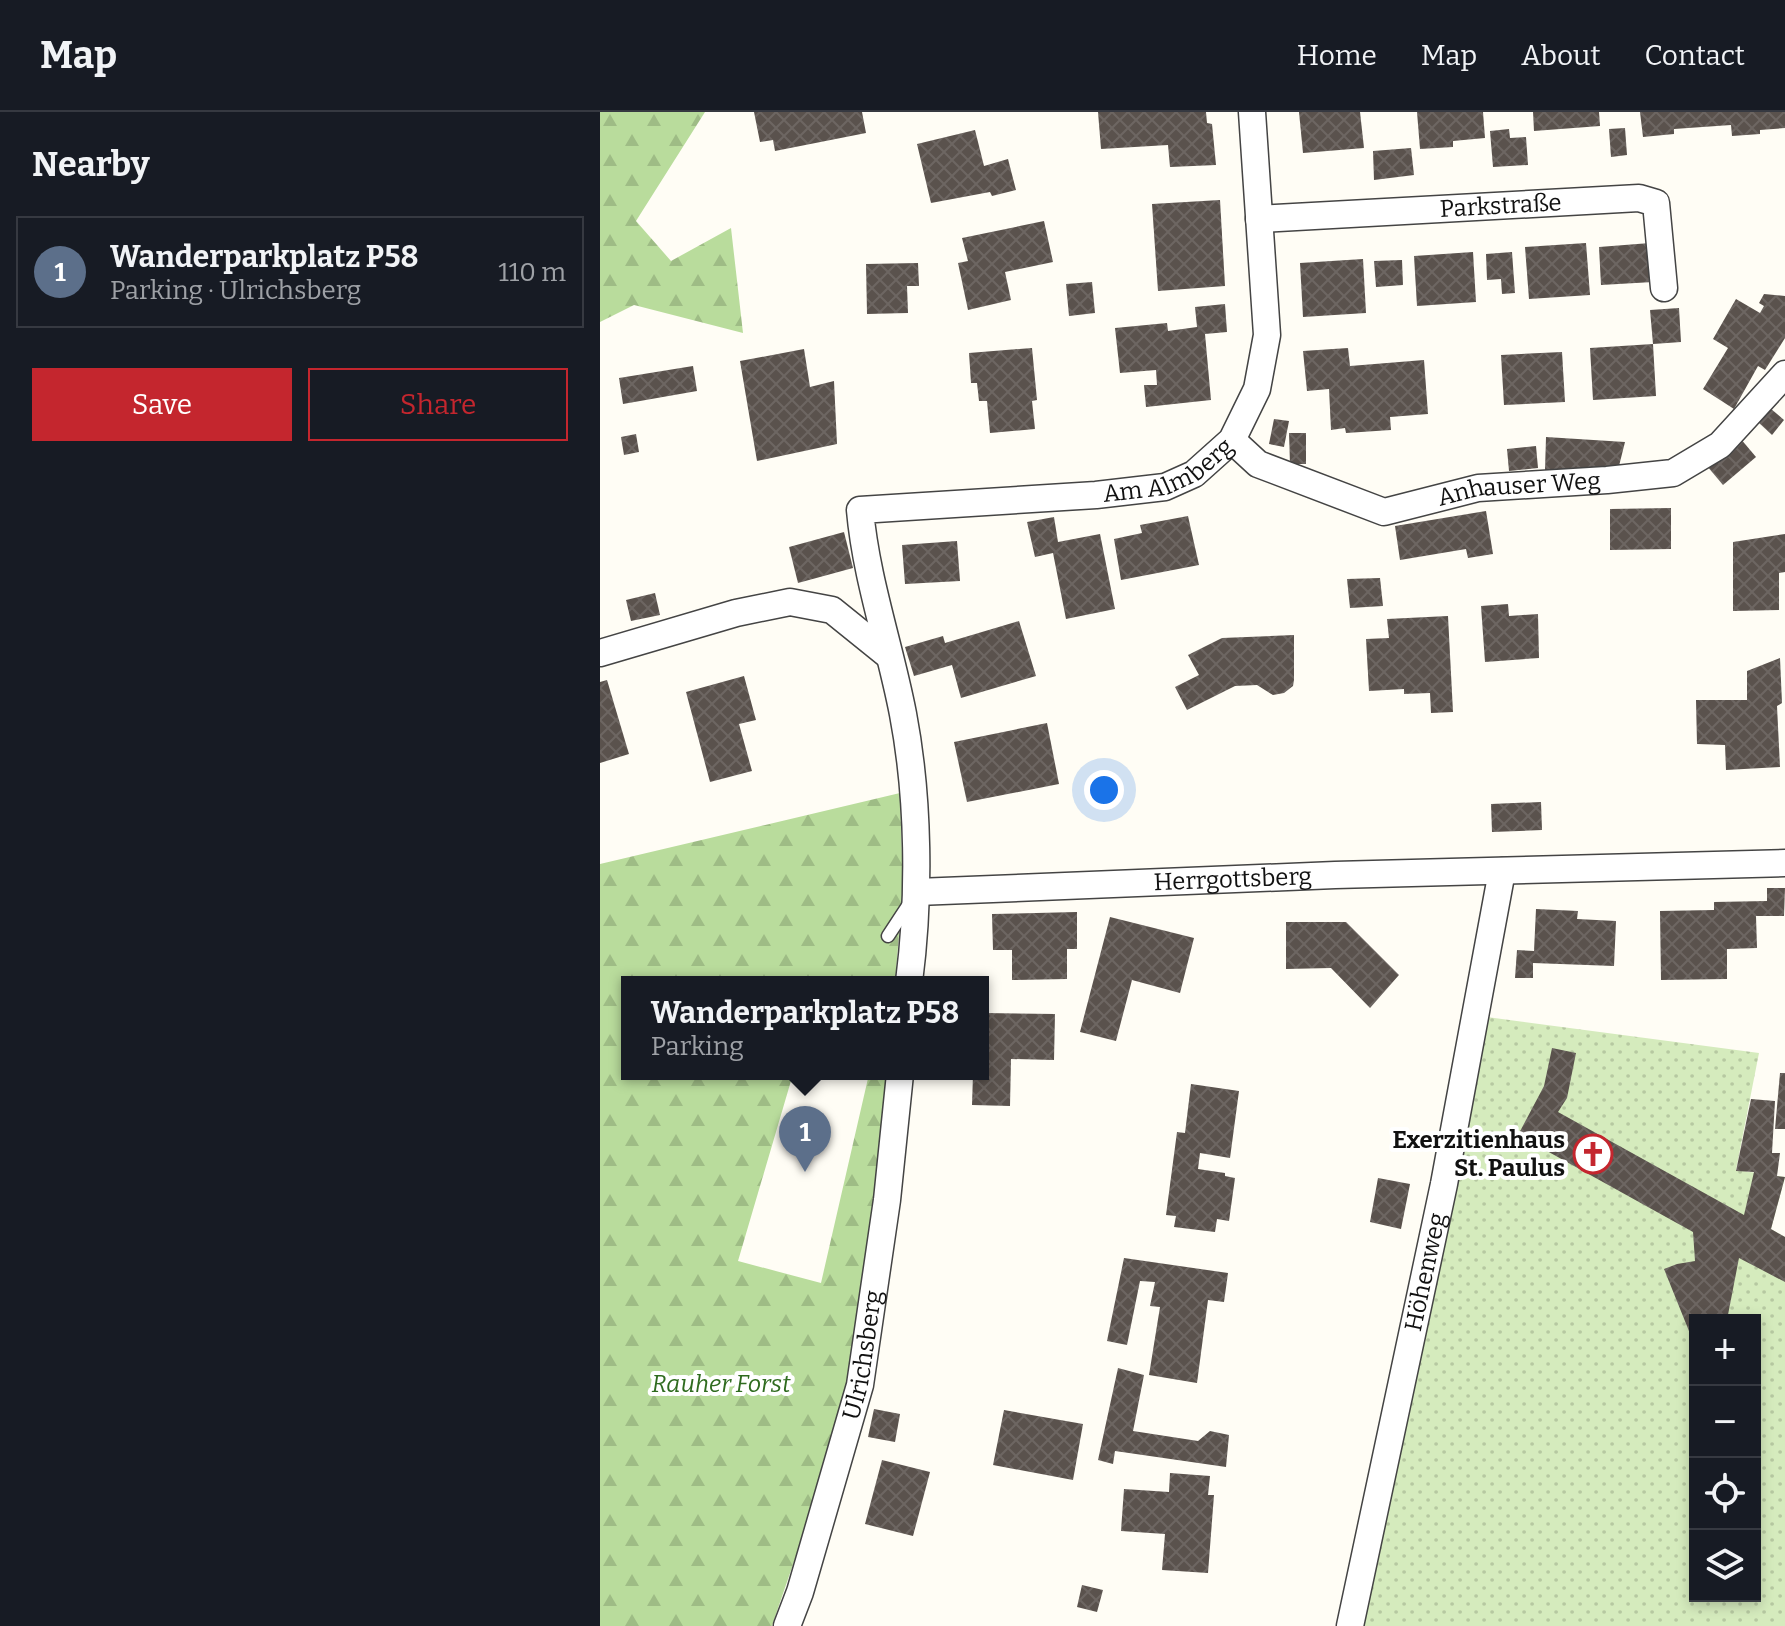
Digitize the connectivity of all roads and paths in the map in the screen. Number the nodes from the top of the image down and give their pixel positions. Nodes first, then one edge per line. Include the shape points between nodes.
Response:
1 (1252, 112) edge
2 (1259, 219) junction
3 (1664, 288) dead end
4 (1785, 374) edge
5 (1232, 440) junction
6 (600, 653) edge
7 (889, 656) junction
8 (1785, 863) edge
9 (1502, 871) junction
10 (917, 892) junction
11 (888, 936) dead end
12 (910, 976) edge
13 (899, 1080) edge
14 (787, 1626) edge
15 (1350, 1626) edge

1 - 2 street, Am Almberg
2 - 3 street, Parkstraße via 1639,198 1656,203
2 - 5 street, Am Almberg via 1267,335 1257,389
4 - 5 street, Anhauser Weg via 1720,445 1673,473 1478,488 1384,512 1258,464
5 - 7 street, Am Almberg via 1194,474 1165,487 860,510
6 - 7 street via 790,602 832,610
7 - 10 street via 903,714
8 - 9 street, Herrgottsberg
9 - 10 street, Herrgottsberg
9 - 15 street, Höhenweg via 1441,1199
10 - 11 lane
10 - 12 street
13 - 14 street, Ulrichsberg via 860,1385

